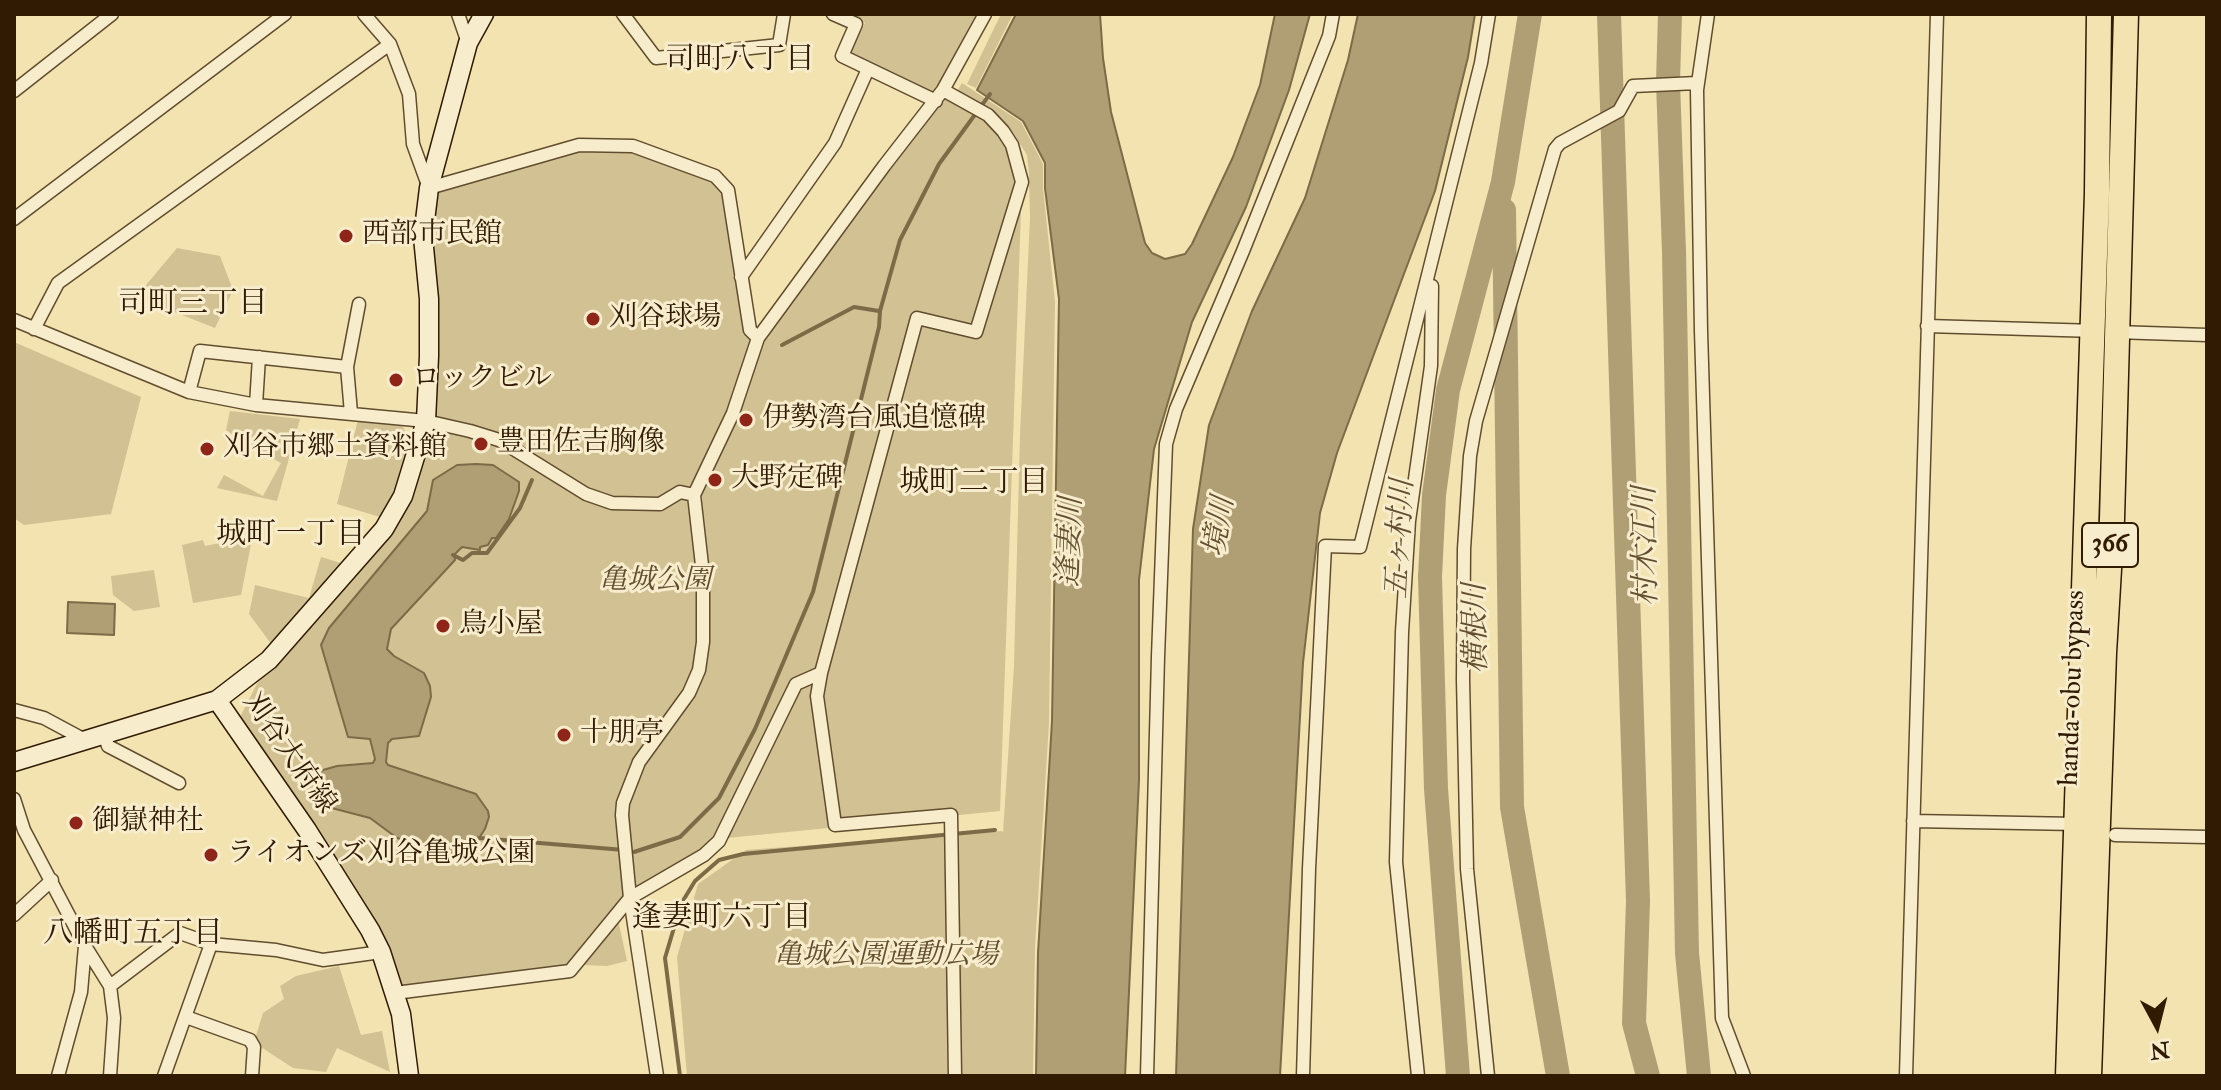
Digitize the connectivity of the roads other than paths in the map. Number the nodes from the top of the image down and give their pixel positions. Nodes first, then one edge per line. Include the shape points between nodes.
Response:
1 (112, 14) edge
2 (285, 14) edge
3 (364, 14) edge
4 (458, 14) edge
5 (484, 14) edge
6 (623, 14) edge
7 (784, 14) edge
8 (833, 14) edge
9 (985, 14) edge
10 (1333, 14) edge
11 (1489, 14) edge
12 (1708, 14) edge
13 (1937, 14) edge
14 (2099, 14) edge
15 (2126, 14) edge
16 (468, 43) junction
17 (390, 44) junction
18 (868, 69) junction
19 (1697, 90) junction
20 (14, 91) edge
21 (940, 96) junction
22 (429, 188) junction
23 (14, 219) edge
24 (1432, 264) junction
25 (741, 277) junction
26 (359, 304) dead end
27 (14, 320) edge
28 (1927, 326) junction
29 (34, 329) junction
30 (2092, 331) junction
31 (2117, 332) junction
32 (2207, 335) edge
33 (758, 338) junction
34 (259, 357) junction
35 (347, 367) junction
36 (189, 392) junction
37 (256, 405) junction
38 (351, 413) junction
39 (426, 421) junction
40 (694, 495) junction
41 (821, 673) junction
42 (217, 700) junction
43 (14, 710) edge
44 (104, 734) junction
45 (85, 740) junction
46 (14, 762) edge
47 (179, 783) dead end
48 (14, 799) edge
49 (1913, 821) junction
50 (2076, 824) junction
51 (2115, 835) dead end
52 (2207, 837) edge
53 (52, 880) junction
54 (630, 898) junction
55 (14, 915) edge
56 (211, 944) junction
57 (85, 946) junction
58 (381, 952) junction
59 (110, 986) junction
60 (395, 993) junction
61 (186, 1017) junction
62 (58, 1076) edge
63 (110, 1076) edge
64 (164, 1076) edge
65 (252, 1076) edge
66 (409, 1076) edge
67 (657, 1076) edge
68 (955, 1076) edge
69 (1147, 1076) edge
70 (1303, 1076) edge
71 (1418, 1076) edge
72 (1488, 1076) edge
73 (1744, 1076) edge
74 (1906, 1076) edge
75 (2068, 1076) edge
76 (2089, 1076) edge

1 - 20 street
2 - 23 street
3 - 17 street
4 - 16 street
5 - 16 street
6 - 7 street via 656,58 779,45
8 - 18 street via 856,24 842,56
9 - 21 street
10 - 69 street via 1329,36 1166,444
11 - 24 street
12 - 19 street
13 - 28 street
14 - 30 highway, handa-obu bypass / 366
15 - 31 highway, handa-obu bypass / 366
16 - 22 street
17 - 22 street via 409,94 413,144
17 - 29 street via 58,283
18 - 21 street
18 - 25 street via 835,143
19 - 72 street via 1697,83 1633,86 1619,111 1555,149 1476,421 1464,549 1463,695 1467,869
19 - 73 street via 1722,1018
21 - 33 street
21 - 41 street via 988,115 1012,145 1022,182 976,332 917,318
22 - 25 street via 579,145 633,146 715,176 728,190
22 - 39 street via 423,237 429,299
24 - 70 street via 1360,547 1325,546 1324,552
24 - 71 street via 1431,366 1409,521 1402,632 1396,862
25 - 33 street via 750,330
26 - 35 street
27 - 29 street
28 - 30 street
28 - 49 street
29 - 36 street
30 - 31 street
30 - 50 highway, handa-obu bypass / 366
31 - 32 street
31 - 76 highway, handa-obu bypass / 366
33 - 40 street via 733,413
34 - 35 street
34 - 36 street via 200,351
34 - 37 street
35 - 38 street
36 - 37 street
37 - 38 street
38 - 39 street
39 - 40 street via 499,440 586,494 612,503 660,504 680,492
39 - 42 street via 403,496 384,529 269,660
40 - 54 street via 703,574 699,670 689,693 639,762 623,803
41 - 54 street via 796,684 719,841
41 - 68 street via 817,696 835,825 951,815
42 - 44 street, 刈谷大府線
42 - 58 street, 刈谷大府線 via 337,876
43 - 45 street via 44,718
44 - 45 street, 刈谷大府線
44 - 47 street via 108,746
45 - 46 street, 刈谷大府線
48 - 53 street via 24,830
49 - 50 street
49 - 74 street
50 - 75 highway, handa-obu bypass / 366
51 - 52 street
53 - 55 street
53 - 57 street
54 - 60 street via 570,971
54 - 67 street
56 - 58 street via 323,960
56 - 59 street via 180,933
56 - 61 street
57 - 59 street
57 - 62 street via 81,992
58 - 60 street, 刈谷大府線
59 - 63 street
60 - 66 street, 刈谷大府線
61 - 64 street
61 - 65 street via 250,1040

